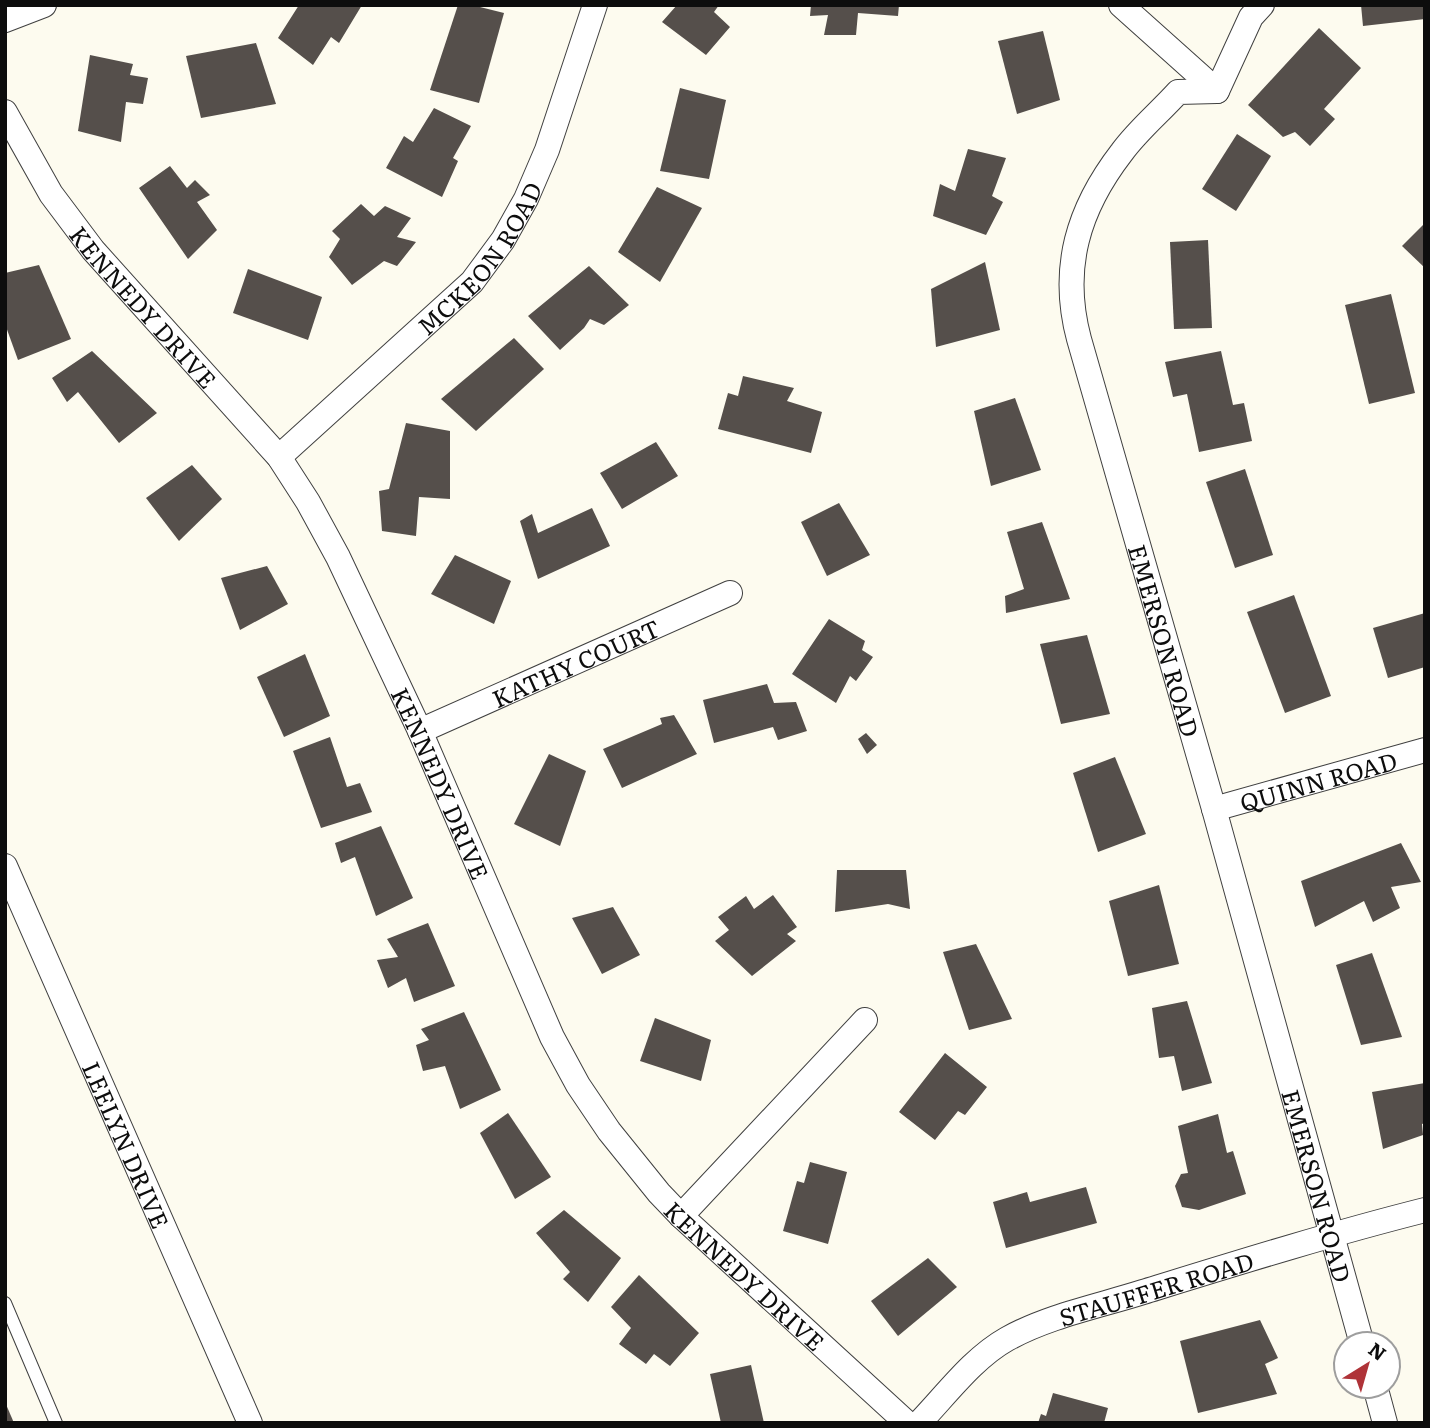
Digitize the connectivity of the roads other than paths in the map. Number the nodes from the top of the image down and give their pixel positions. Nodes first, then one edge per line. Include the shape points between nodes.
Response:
1 (44, 5) edge
2 (595, 5) edge
3 (1121, 5) edge
4 (1262, 5) edge
5 (5, 19) edge
6 (1217, 91) junction
7 (5, 112) edge
8 (279, 457) junction
9 (730, 593) dead end
10 (420, 731) junction
11 (1425, 750) edge
12 (1213, 809) junction
13 (5, 866) edge
14 (865, 1020) dead end
15 (1425, 1210) edge
16 (681, 1216) junction
17 (1331, 1234) junction
18 (5, 1303) edge
19 (1358, 1330) edge
20 (1379, 1400) edge
21 (56, 1423) edge
22 (250, 1423) edge
23 (906, 1423) edge
24 (919, 1423) edge
25 (1385, 1423) edge

1 - 5 street
2 - 8 street, MCKEON ROAD via 547,150 503,240 471,282
3 - 6 street
4 - 6 street via 1251,17
6 - 12 street, EMERSON ROAD via 1178,92 1122,151 1078,228 1070,270 1075,324
7 - 8 street, KENNEDY DRIVE via 51,194 93,250
8 - 10 street, KENNEDY DRIVE via 338,557
9 - 10 street, KATHY COURT
10 - 16 street, KENNEDY DRIVE via 571,1073 618,1145
11 - 12 street, QUINN ROAD
12 - 17 street, EMERSON ROAD
13 - 22 street, LEELYN DRIVE
14 - 16 street
15 - 17 street, STAUFFER ROAD
16 - 23 street, KENNEDY DRIVE
17 - 19 street, EMERSON ROAD
17 - 24 street, STAUFFER ROAD via 1007,1339 976,1363
18 - 21 lane
20 - 25 street

